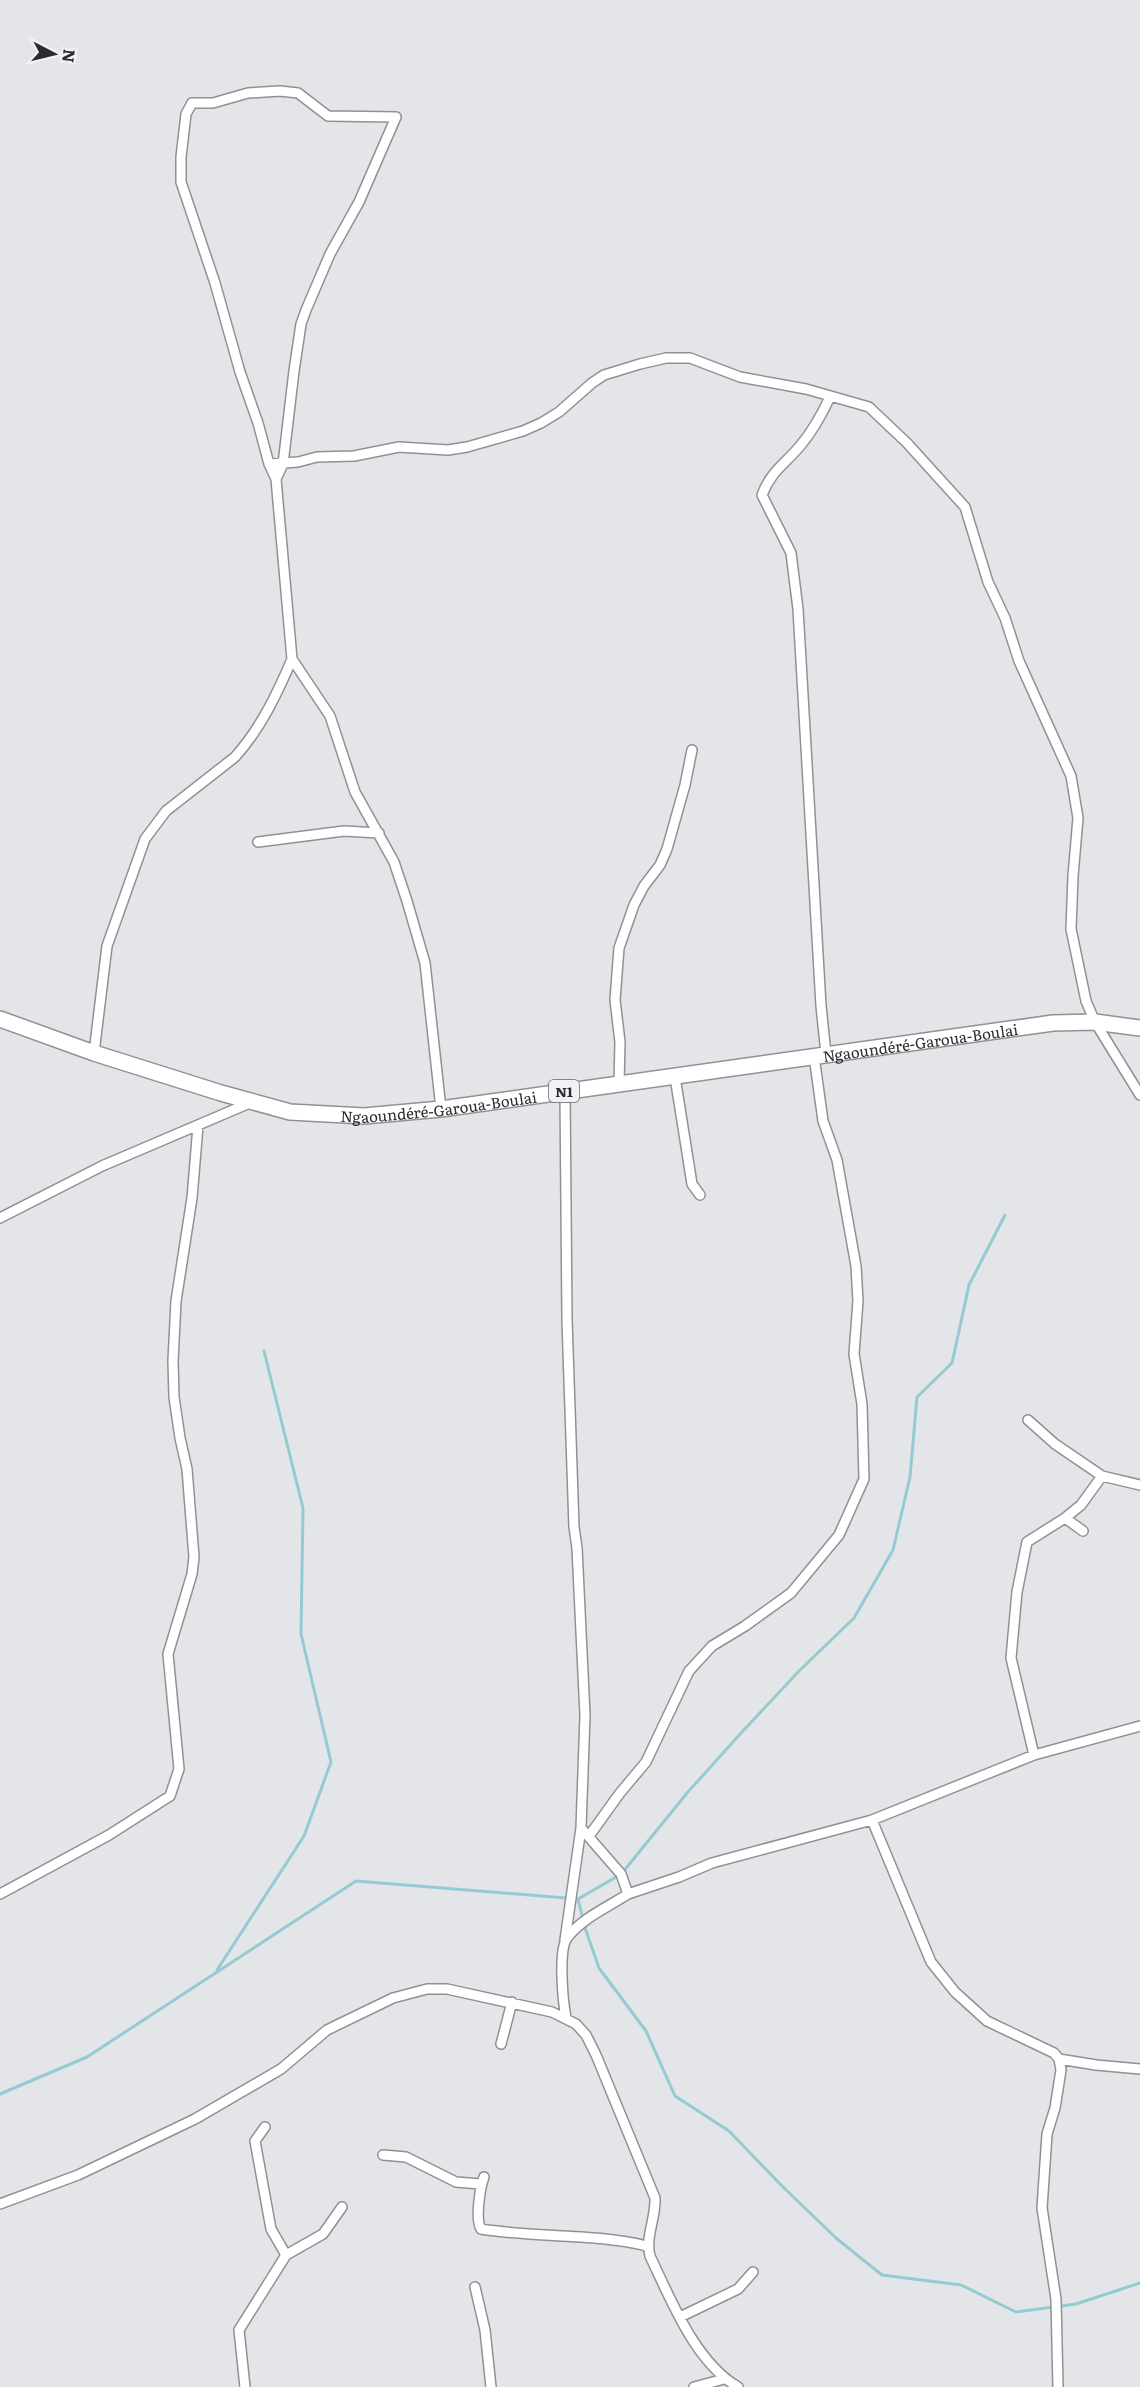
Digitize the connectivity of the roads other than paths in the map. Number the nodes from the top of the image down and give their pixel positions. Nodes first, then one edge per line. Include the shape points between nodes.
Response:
1 (830, 397) junction
2 (269, 464) junction
3 (283, 464) junction
4 (276, 479) junction
5 (292, 659) junction
6 (692, 750) dead end
7 (379, 833) junction
8 (258, 842) dead end
9 (0, 1019) edge
10 (1095, 1022) junction
11 (1140, 1028) edge
12 (94, 1053) junction
13 (820, 1055) junction
14 (675, 1077) junction
15 (619, 1084) junction
16 (565, 1091) junction
17 (1140, 1095) edge
18 (252, 1102) junction
19 (441, 1109) junction
20 (198, 1126) junction
21 (700, 1195) dead end
22 (0, 1218) edge
23 (1028, 1420) dead end
24 (1102, 1476) junction
25 (1140, 1485) edge
26 (1065, 1518) junction
27 (1083, 1532) dead end
28 (1140, 1726) edge
29 (1034, 1755) junction
30 (872, 1820) junction
31 (581, 1828) junction
32 (590, 1836) junction
33 (0, 1894) edge
34 (628, 1894) junction
35 (566, 1940) junction
36 (512, 2002) junction
37 (566, 2018) junction
38 (501, 2044) dead end
39 (1059, 2059) junction
40 (1140, 2069) edge
41 (265, 2127) dead end
42 (383, 2155) dead end
43 (0, 2204) edge
44 (342, 2207) dead end
45 (647, 2246) junction
46 (286, 2255) junction
47 (753, 2272) dead end
48 (475, 2287) dead end
49 (680, 2317) junction
50 (724, 2379) junction
51 (246, 2387) edge
52 (491, 2387) edge
53 (694, 2387) edge
54 (738, 2387) edge
55 (1058, 2387) edge

1 - 3 street via 740,377 690,358 666,358 604,375 560,412 523,431 448,450 399,447
1 - 10 street via 869,407 965,507 988,582 1071,776 1078,818 1071,929 1083,990
1 - 13 street via 810,434 781,464 762,495 791,553 798,609 821,1006
2 - 3 street
2 - 3 street via 215,283 184,195 180,171 186,114 192,103 213,104 248,93 280,91 298,93 328,116 396,117 301,324
2 - 4 street
3 - 4 street
4 - 5 street
5 - 7 street via 330,716 355,792
5 - 12 street via 266,714 243,748 166,811 145,839 107,945
6 - 15 street via 667,849 634,904 619,948 615,1000
7 - 8 street via 344,831
7 - 19 street via 394,862 425,963
9 - 12 highway, Ngaoundéré-Garoua-Boulai / N1
10 - 11 highway, Ngaoundéré-Garoua-Boulai / N1
10 - 13 highway, Ngaoundéré-Garoua-Boulai / N1 via 1034,1025
10 - 17 street
12 - 18 highway, Ngaoundéré-Garoua-Boulai / N1
13 - 14 highway, Ngaoundéré-Garoua-Boulai / N1
13 - 32 street via 821,1112 837,1160 856,1266 854,1354 862,1404 864,1479 839,1535 791,1593 712,1646 689,1671 646,1762
14 - 15 highway, Ngaoundéré-Garoua-Boulai / N1
14 - 21 street via 692,1184
15 - 16 highway, Ngaoundéré-Garoua-Boulai / N1
16 - 19 highway, Ngaoundéré-Garoua-Boulai / N1
16 - 31 street via 567,1320 585,1715
18 - 19 highway, Ngaoundéré-Garoua-Boulai / N1 via 290,1112 325,1115 364,1116
18 - 20 street
20 - 22 street via 102,1166
20 - 33 street via 192,1198 176,1301 173,1361 194,1557 168,1654 179,1769 170,1796 116,1831
23 - 24 street
24 - 25 street
24 - 26 street via 1081,1505
26 - 27 street
26 - 29 street via 1027,1542 1017,1592 1011,1658
28 - 29 street
29 - 30 street
30 - 34 street via 712,1863
30 - 39 street via 931,1962 955,1992 987,2021
31 - 32 street
31 - 35 street
32 - 34 street via 621,1874
34 - 35 street via 583,1922
35 - 37 street via 561,1986
36 - 37 street
36 - 38 street
36 - 43 street via 447,1989 427,1989 393,1998 327,2030 281,2069 195,2119 78,2175
37 - 45 street via 581,2030 596,2055 653,2192 656,2211
39 - 40 street
39 - 55 street via 1055,2108 1047,2134 1042,2208 1056,2299
41 - 46 street via 255,2141 270,2229
42 - 45 street via 406,2157 456,2182 482,2180 478,2223 481,2229
44 - 46 street via 323,2234
45 - 49 street
46 - 51 street via 239,2330
47 - 49 street via 738,2289
48 - 52 street via 485,2330
49 - 50 street via 712,2368
50 - 53 street
50 - 54 street

